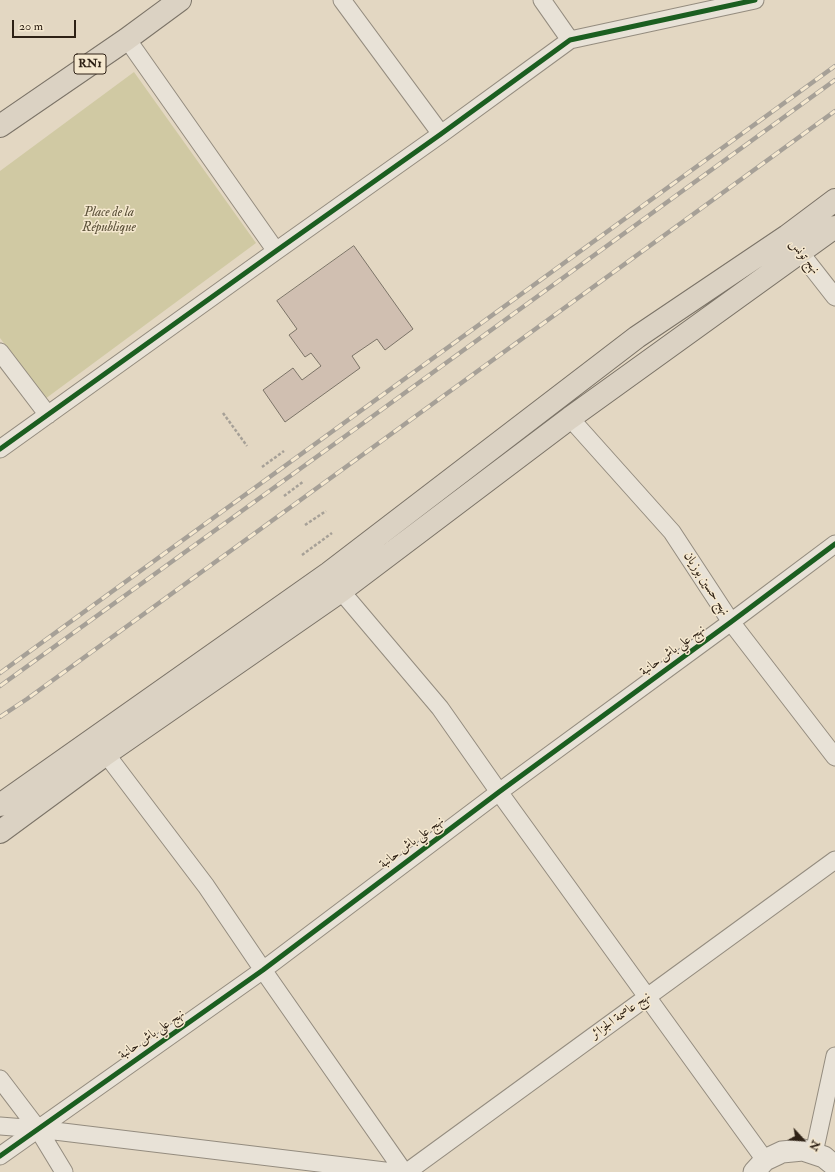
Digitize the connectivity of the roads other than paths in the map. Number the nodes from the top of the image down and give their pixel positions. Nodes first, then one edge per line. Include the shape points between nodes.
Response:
1 (180, 0) edge
2 (342, 0) edge
3 (542, 0) edge
4 (754, 0) edge
5 (127, 39) junction
6 (570, 40) junction
7 (0, 126) edge
8 (441, 134) junction
9 (835, 200) edge
10 (835, 227) edge
11 (787, 236) junction
12 (276, 251) junction
13 (801, 252) junction
14 (835, 297) edge
15 (0, 352) edge
16 (48, 415) junction
17 (570, 418) junction
18 (0, 449) edge
19 (835, 544) edge
20 (328, 573) junction
21 (341, 591) junction
22 (731, 622) junction
23 (106, 754) junction
24 (835, 757) edge
25 (499, 792) junction
26 (0, 805) edge
27 (0, 832) edge
28 (835, 860) edge
29 (263, 970) junction
30 (647, 997) junction
31 (835, 1056) edge
32 (0, 1079) edge
33 (0, 1126) edge
34 (38, 1129) junction
35 (814, 1153) junction
36 (0, 1156) edge
37 (760, 1166) edge
38 (835, 1166) edge
39 (64, 1172) edge
40 (393, 1172) edge
41 (405, 1172) edge

1 - 5 main road, RN1
2 - 8 street
3 - 6 street
4 - 6 street
5 - 7 main road, RN1
5 - 12 street
6 - 8 street
8 - 12 street
9 - 11 main road
10 - 13 main road
11 - 13 street, نهج تونس
11 - 20 main road via 637,337
12 - 16 street
13 - 14 street, نهج تونس
13 - 17 main road
15 - 16 street
16 - 18 street
17 - 21 main road
17 - 22 street, نهج حسين بوزيان via 672,532
19 - 22 street, نهج علي باش حانبة
20 - 21 street
20 - 26 main road
21 - 23 main road
21 - 25 street via 440,708
22 - 24 street, نهج حسين بوزيان
22 - 25 street, نهج علي باش حانبة
23 - 27 main road
23 - 29 street via 206,886
25 - 29 street, نهج علي باش حانبة
25 - 30 street
28 - 30 street, نهج عاصمة الجزائر
29 - 34 street, نهج علي باش حانبة
29 - 41 street
30 - 37 street
30 - 41 street, نهج عاصمة الجزائر
31 - 35 street
32 - 34 street
33 - 34 street
34 - 36 street, نهج علي باش حانبة
34 - 39 street
34 - 40 street
35 - 37 street via 803,1150 782,1152
35 - 38 street

